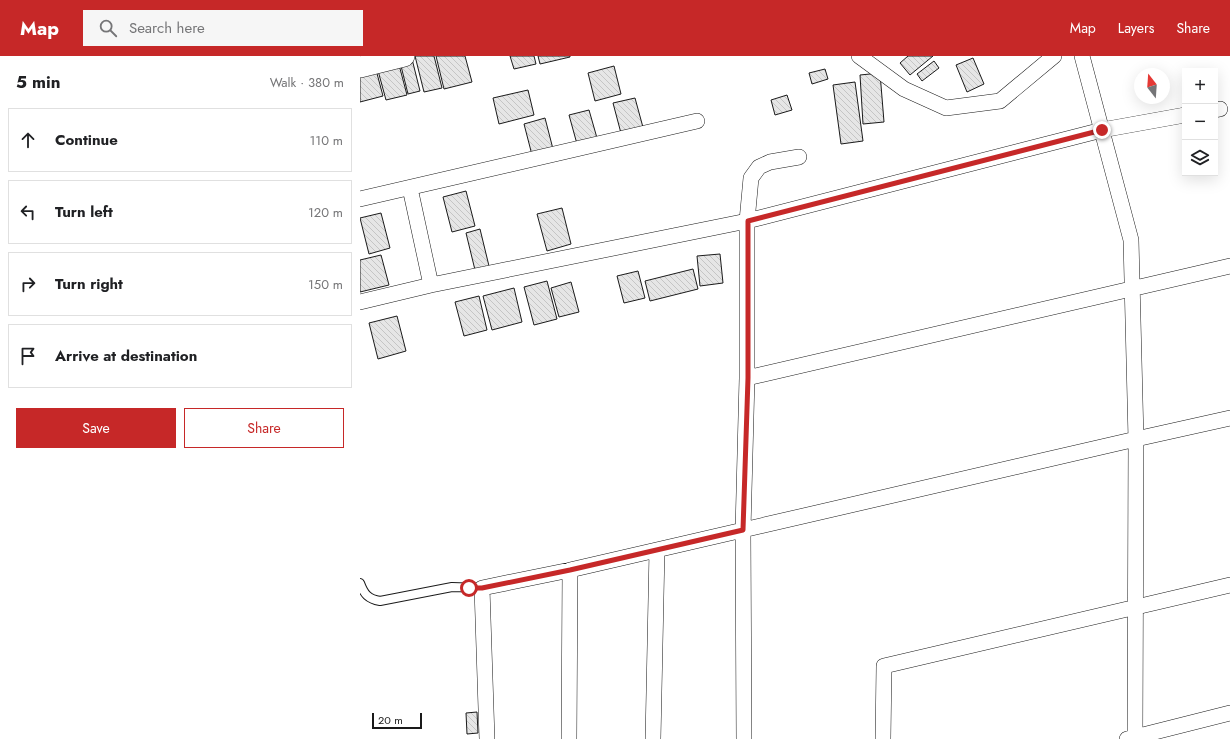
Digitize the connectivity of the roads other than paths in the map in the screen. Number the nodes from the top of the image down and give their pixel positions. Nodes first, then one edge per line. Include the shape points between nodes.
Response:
1 (404, 56) edge
2 (859, 56) edge
3 (1054, 56) edge
4 (1082, 56) edge
5 (360, 67) edge
6 (1182, 116) edge
7 (697, 121) dead end
8 (1102, 130) junction
9 (799, 157) dead end
10 (410, 188) junction
11 (360, 199) edge
12 (748, 221) junction
13 (1230, 266) edge
14 (431, 285) junction
15 (1132, 288) junction
16 (360, 302) edge
17 (748, 378) junction
18 (1230, 418) edge
19 (1136, 439) junction
20 (743, 530) junction
21 (657, 550) junction
22 (570, 570) junction
23 (360, 583) edge
24 (1230, 585) edge
25 (482, 588) junction
26 (1136, 608) junction
27 (1230, 713) edge
28 (1132, 738) edge
29 (487, 739) edge
30 (569, 739) edge
31 (653, 739) edge
32 (744, 739) edge
33 (883, 739) edge

1 - 5 street
2 - 3 street via 904,89 946,108 1000,101
4 - 8 street
6 - 8 street
7 - 10 street
8 - 12 street
8 - 15 street via 1132,240
9 - 12 street via 770,162 759,167 751,178
10 - 11 street
10 - 14 street
12 - 14 street
12 - 17 street
13 - 15 street
14 - 16 street
15 - 17 street
15 - 19 street
17 - 20 street
18 - 19 street
19 - 20 street
19 - 26 street
20 - 21 street
20 - 32 street
21 - 22 street
21 - 31 street
22 - 25 street
22 - 30 street
23 - 25 lane via 367,595 380,600 452,587
24 - 26 street
25 - 29 street
26 - 28 street
26 - 33 street via 884,666
27 - 28 street

